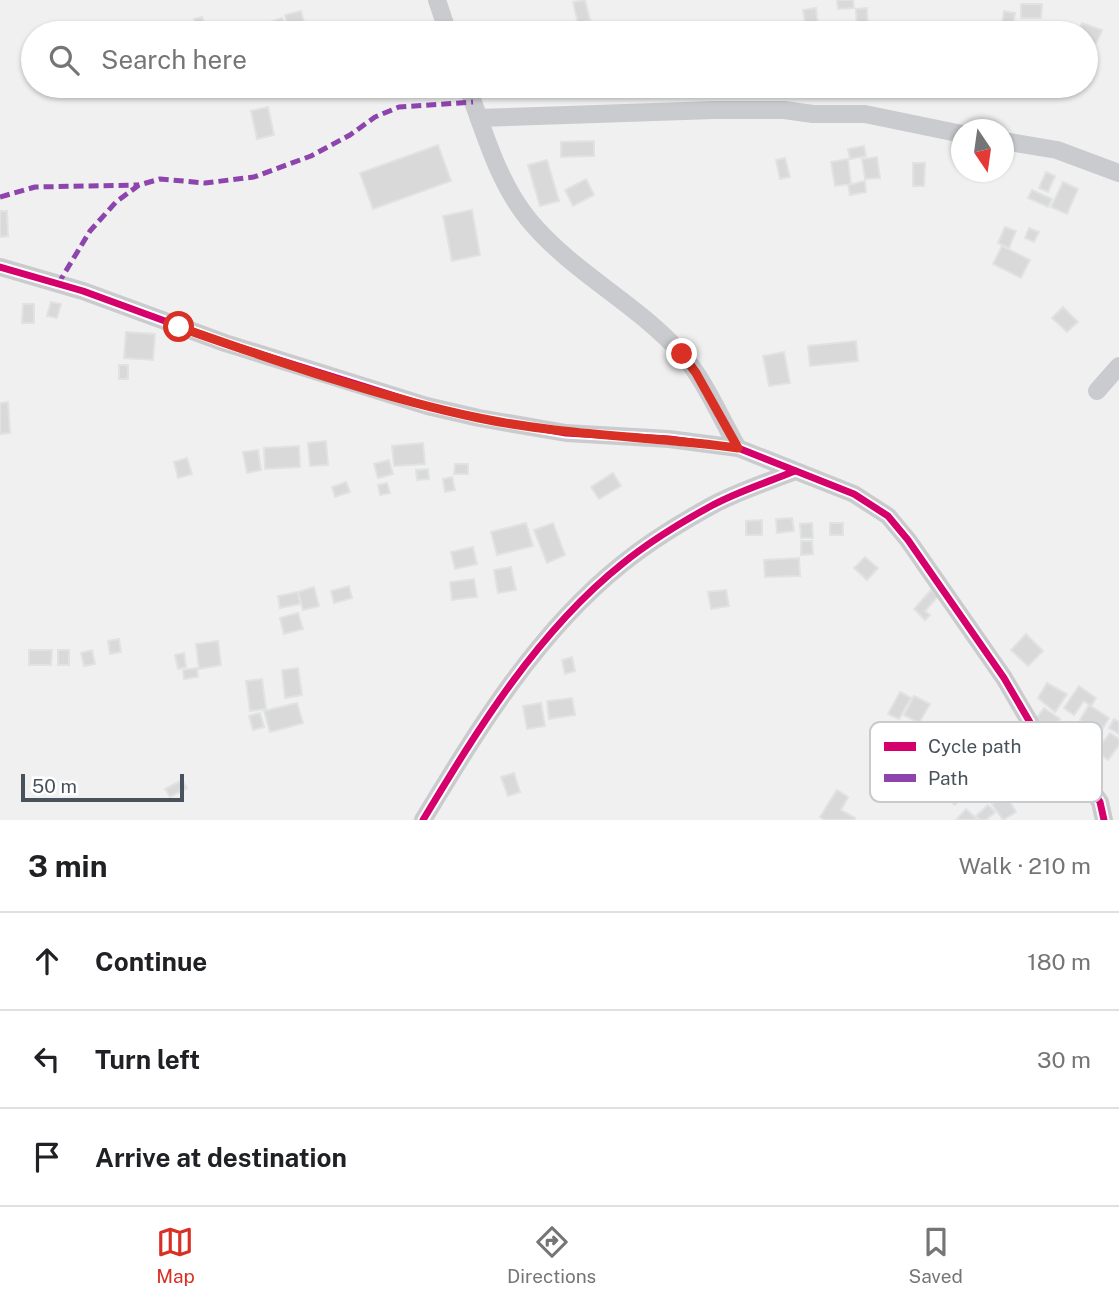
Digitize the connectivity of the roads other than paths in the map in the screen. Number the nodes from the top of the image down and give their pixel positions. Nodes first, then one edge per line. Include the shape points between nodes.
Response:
1 (438, 0) edge
2 (444, 21) edge
3 (472, 98) edge
4 (479, 118) junction
5 (951, 132) edge
6 (1014, 143) edge
7 (1119, 173) edge
8 (0, 267) edge
9 (1119, 366) edge
10 (1097, 391) dead end
11 (738, 448) junction
12 (795, 471) junction
13 (1030, 722) edge
14 (1100, 802) edge
15 (423, 820) edge
16 (1104, 820) edge

1 - 2 street
3 - 4 street
4 - 5 street via 784,110 877,116
4 - 11 street via 502,178 528,219 682,354
6 - 7 street via 1057,150
8 - 11 street via 427,406 566,433
9 - 10 street
11 - 12 street
12 - 13 street via 868,501 888,516 999,669
12 - 15 street via 714,504 668,531 591,592 509,688
14 - 16 street

